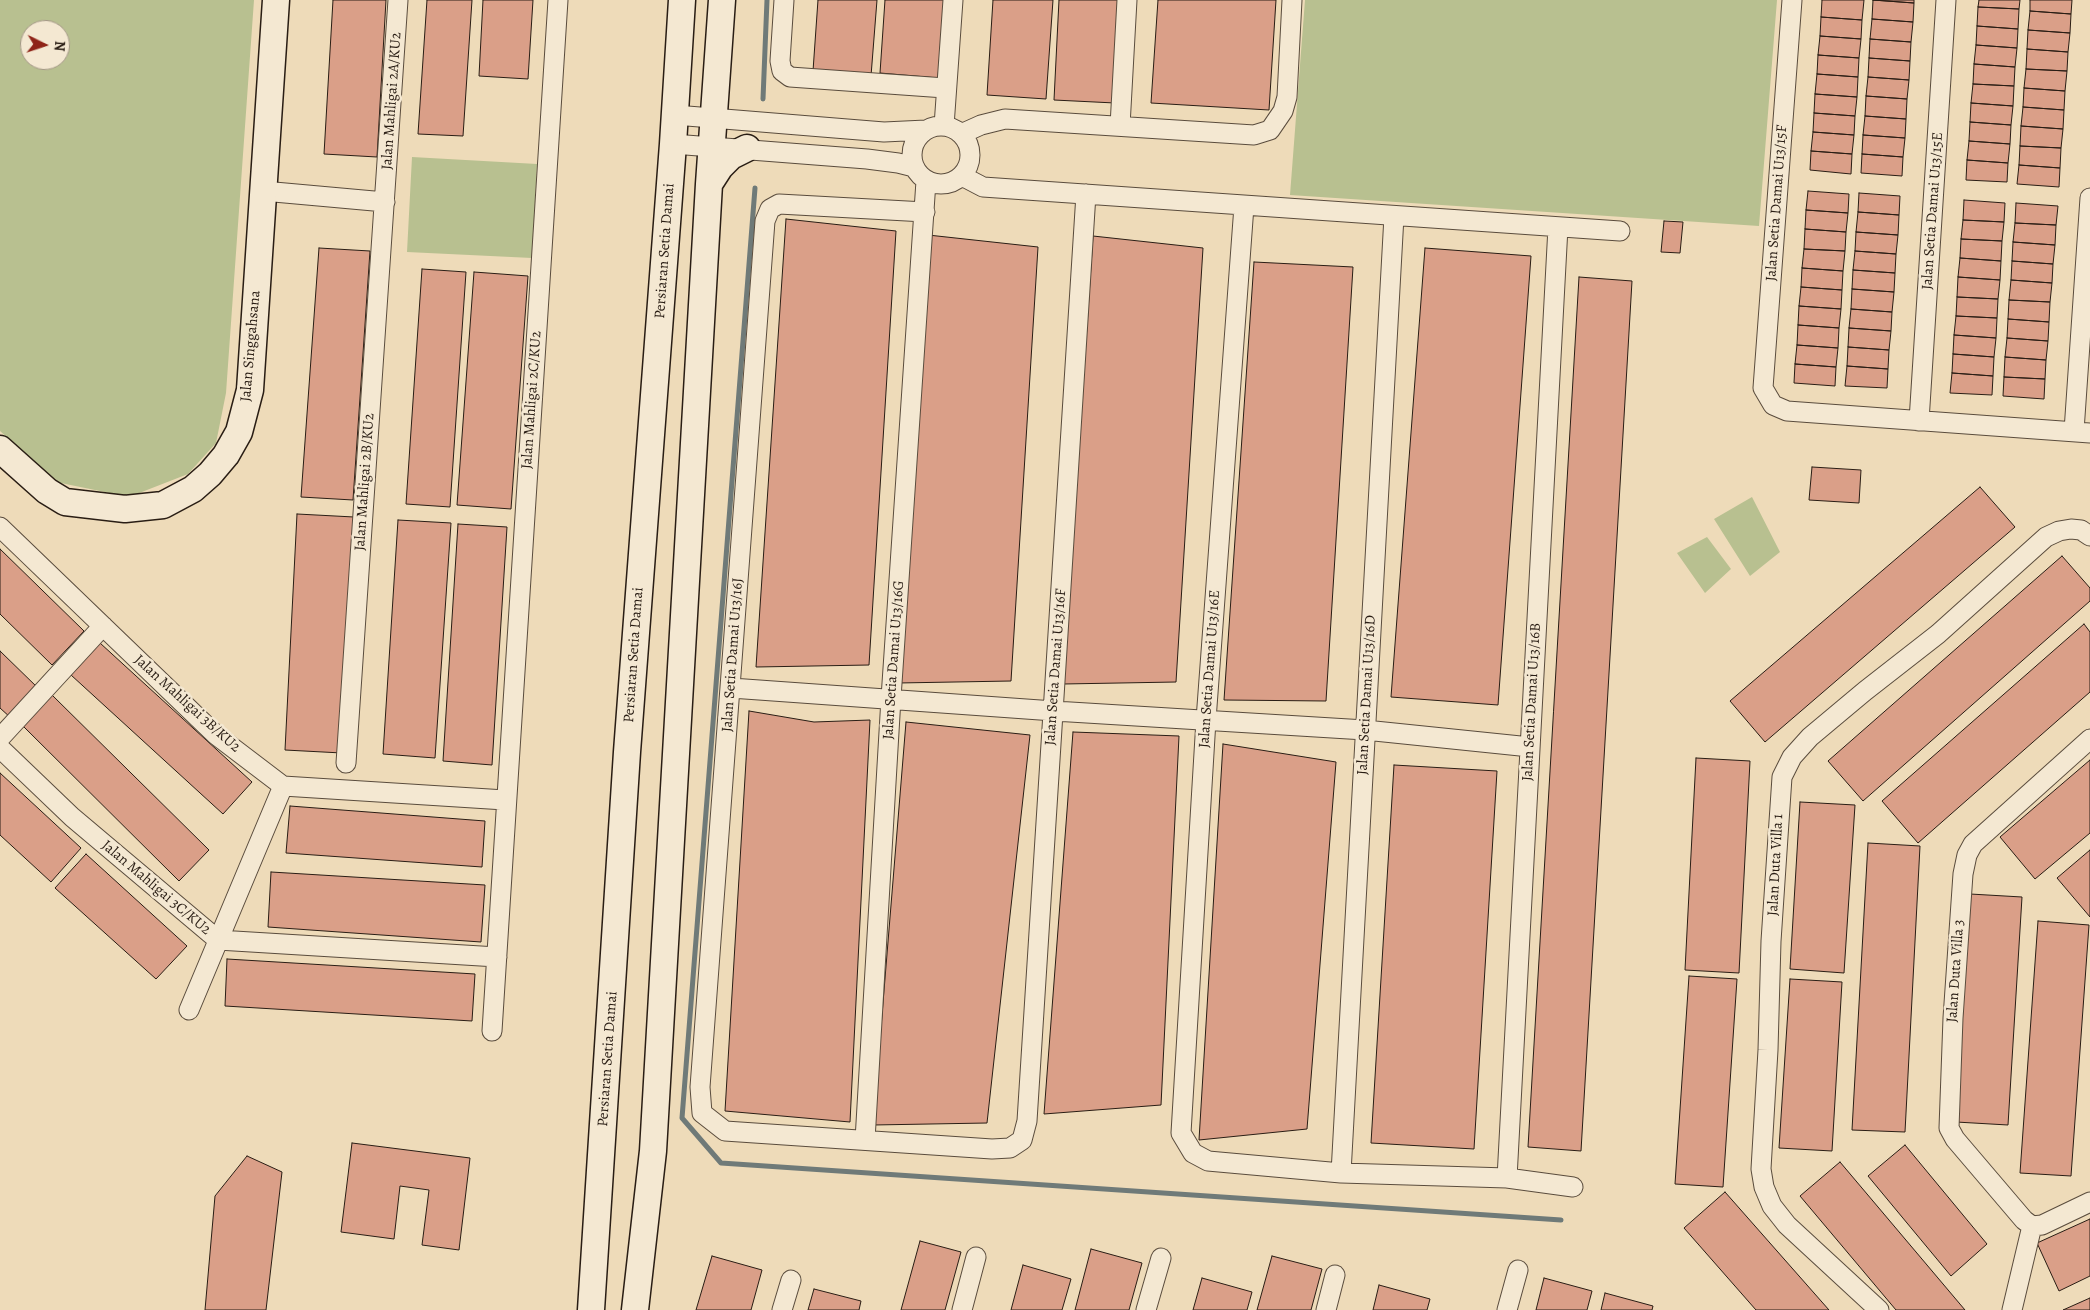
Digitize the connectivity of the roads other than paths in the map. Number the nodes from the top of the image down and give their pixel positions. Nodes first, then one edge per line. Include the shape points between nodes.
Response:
1 (276, 0) edge
2 (398, 0) edge
3 (558, 0) edge
4 (682, 0) edge
5 (722, 0) edge
6 (784, 0) edge
7 (953, 0) edge
8 (1127, 0) edge
9 (1292, 0) edge
10 (1792, 0) edge
11 (1946, 0) edge
12 (946, 88) junction
13 (675, 115) junction
14 (714, 117) junction
15 (1120, 126) junction
16 (944, 130) junction
17 (673, 144) junction
18 (712, 146) junction
19 (747, 148) junction
20 (920, 174) junction
21 (962, 176) junction
22 (709, 184) junction
23 (263, 191) junction
24 (1086, 194) junction
25 (2090, 198) edge
26 (385, 202) junction
27 (1244, 206) junction
28 (925, 212) junction
29 (1394, 216) junction
30 (1558, 227) junction
31 (1620, 231) dead end
32 (1919, 421) junction
33 (2082, 432) edge
34 (0, 449) edge
35 (0, 527) edge
36 (2090, 536) edge
37 (102, 626) junction
38 (731, 688) junction
39 (891, 698) junction
40 (1054, 711) junction
41 (1206, 720) junction
42 (1365, 730) junction
43 (0, 738) edge
44 (2090, 739) edge
45 (1530, 747) junction
46 (0, 748) edge
47 (346, 763) dead end
48 (283, 786) junction
49 (505, 800) junction
50 (218, 940) junction
51 (497, 957) junction
52 (189, 1010) dead end
53 (492, 1031) dead end
54 (865, 1140) junction
55 (1341, 1173) junction
56 (1507, 1178) junction
57 (1573, 1187) dead end
58 (2090, 1202) edge
59 (2032, 1226) junction
60 (976, 1257) dead end
61 (1161, 1258) dead end
62 (1518, 1270) dead end
63 (1335, 1276) dead end
64 (791, 1280) dead end
65 (591, 1310) edge
66 (634, 1310) edge
67 (782, 1310) edge
68 (962, 1310) edge
69 (1146, 1310) edge
70 (1326, 1310) edge
71 (1507, 1310) edge
72 (1879, 1310) edge
73 (2012, 1310) edge

1 - 23 street, Jalan Singgahsana
2 - 26 street, Jalan Mahligai 2A/KU2
3 - 49 street, Jalan Mahligai 2C/KU2
4 - 13 street, Persiaran Setia Damai
5 - 14 street
6 - 12 street via 780,62 782,71 790,77
7 - 12 street
8 - 15 street
9 - 15 street via 1287,97 1283,111 1270,130 1254,135
10 - 32 street, Jalan Setia Damai U13/15F via 1764,388 1772,404 1787,411
11 - 32 street, Jalan Setia Damai U13/15E
12 - 16 street
13 - 14 street
13 - 17 street, Persiaran Setia Damai
14 - 16 street via 884,132
14 - 18 street
15 - 16 street via 1005,119
16 - 20 street via 914,142 911,159
16 - 21 street via 967,141 970,160
17 - 18 street
17 - 65 street, Persiaran Setia Damai via 627,752
18 - 19 street
18 - 22 street
19 - 20 street via 898,162
19 - 22 street via 731,156
20 - 21 street via 935,184 945,185
20 - 28 street, Jalan Setia Damai U13/16G
21 - 24 street via 983,187
22 - 66 street via 652,1151
23 - 26 street
23 - 34 street, Jalan Singgahsana via 250,390 239,432 210,474 193,490 162,505 125,509 91,506 65,502 47,491
24 - 27 street
24 - 40 street, Jalan Setia Damai U13/16F
25 - 33 street
26 - 47 street, Jalan Mahligai 2B/KU2
27 - 29 street
27 - 41 street, Jalan Setia Damai U13/16E
28 - 38 street, Jalan Setia Damai U13/16J via 779,204 770,209 765,221
28 - 39 street, Jalan Setia Damai U13/16G
29 - 30 street
29 - 42 street, Jalan Setia Damai U13/16D
30 - 31 street
30 - 45 street, Jalan Setia Damai U13/16B
32 - 33 street
35 - 37 street, Jalan Mahligai 3B/KU2
36 - 72 street, Jalan Duta Villa 1 via 2071,528 2046,537 1938,634 1810,737 1792,757 1782,777 1771,941 1761,1169 1764,1187 1772,1206 1787,1225
37 - 43 street
37 - 48 street, Jalan Mahligai 3B/KU2 via 216,735
38 - 39 street
38 - 54 street, Jalan Setia Damai U13/16J via 700,1087 702,1114 726,1131
39 - 40 street
39 - 54 street, Jalan Setia Damai U13/16G
40 - 41 street
40 - 54 street, Jalan Setia Damai U13/16F via 1027,1121 1022,1140 1010,1148 992,1149
41 - 42 street
41 - 55 street, Jalan Setia Damai U13/16E via 1181,1133 1193,1153 1208,1161
42 - 45 street
42 - 55 street, Jalan Setia Damai U13/16D
44 - 59 street, Jalan Duta Villa 3 via 1973,844 1967,854 1963,874 1949,1128
45 - 56 street, Jalan Setia Damai U13/16B
46 - 50 street, Jalan Mahligai 3C/KU2 via 72,817
48 - 49 street
48 - 50 street
49 - 51 street, Jalan Mahligai 2C/KU2
50 - 51 street, Jalan Mahligai 3C/KU2
50 - 52 street
51 - 53 street, Jalan Mahligai 2C/KU2
55 - 56 street
56 - 57 street
58 - 59 street via 2042,1225
59 - 73 street
60 - 68 street
61 - 69 street
62 - 71 street
63 - 70 street
64 - 67 street

